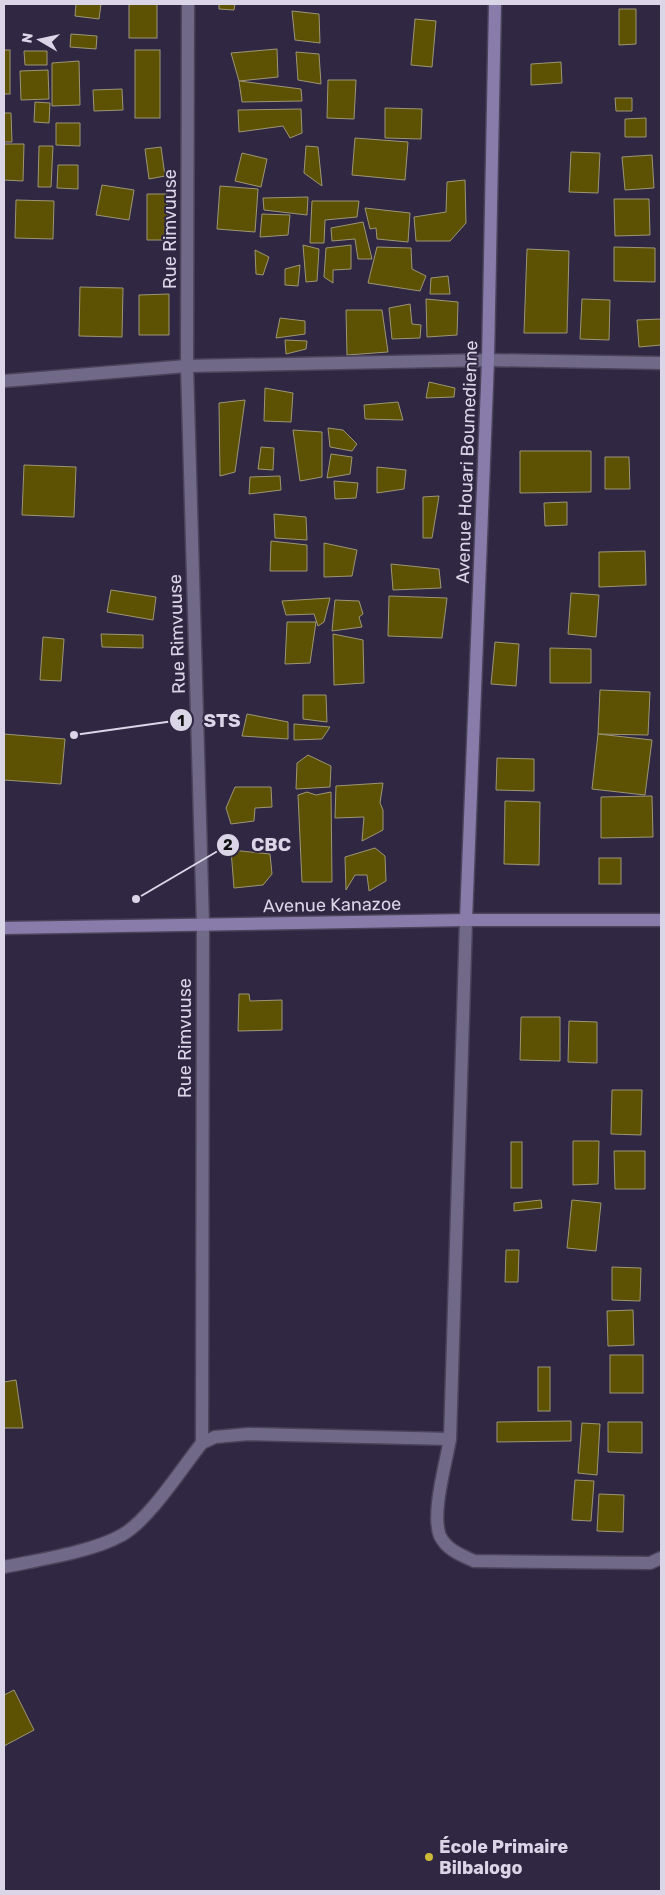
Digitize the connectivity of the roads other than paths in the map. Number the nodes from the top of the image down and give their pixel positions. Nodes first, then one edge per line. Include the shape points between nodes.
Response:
1 (188, 4) edge
2 (495, 4) edge
3 (488, 360) junction
4 (661, 363) edge
5 (187, 366) junction
6 (4, 382) edge
7 (466, 920) junction
8 (661, 920) edge
9 (202, 925) junction
10 (4, 928) edge
11 (450, 1439) junction
12 (202, 1443) junction
13 (661, 1558) edge
14 (4, 1567) edge

1 - 5 street, Rue Rimvuuse
2 - 3 street, Avenue Houari Boumedienne
3 - 4 street
3 - 5 street
3 - 7 street, Avenue Houari Boumedienne
5 - 6 street
5 - 9 street, Rue Rimvuuse
7 - 8 street, Avenue Kanazoe
7 - 9 street, Avenue Kanazoe
7 - 11 street
9 - 10 street, Avenue Kanazoe
9 - 12 street, Rue Rimvuuse
11 - 12 street via 249,1434 216,1437
11 - 13 street via 436,1519 440,1536 458,1554 474,1561 650,1563
12 - 14 street via 138,1524 121,1536

